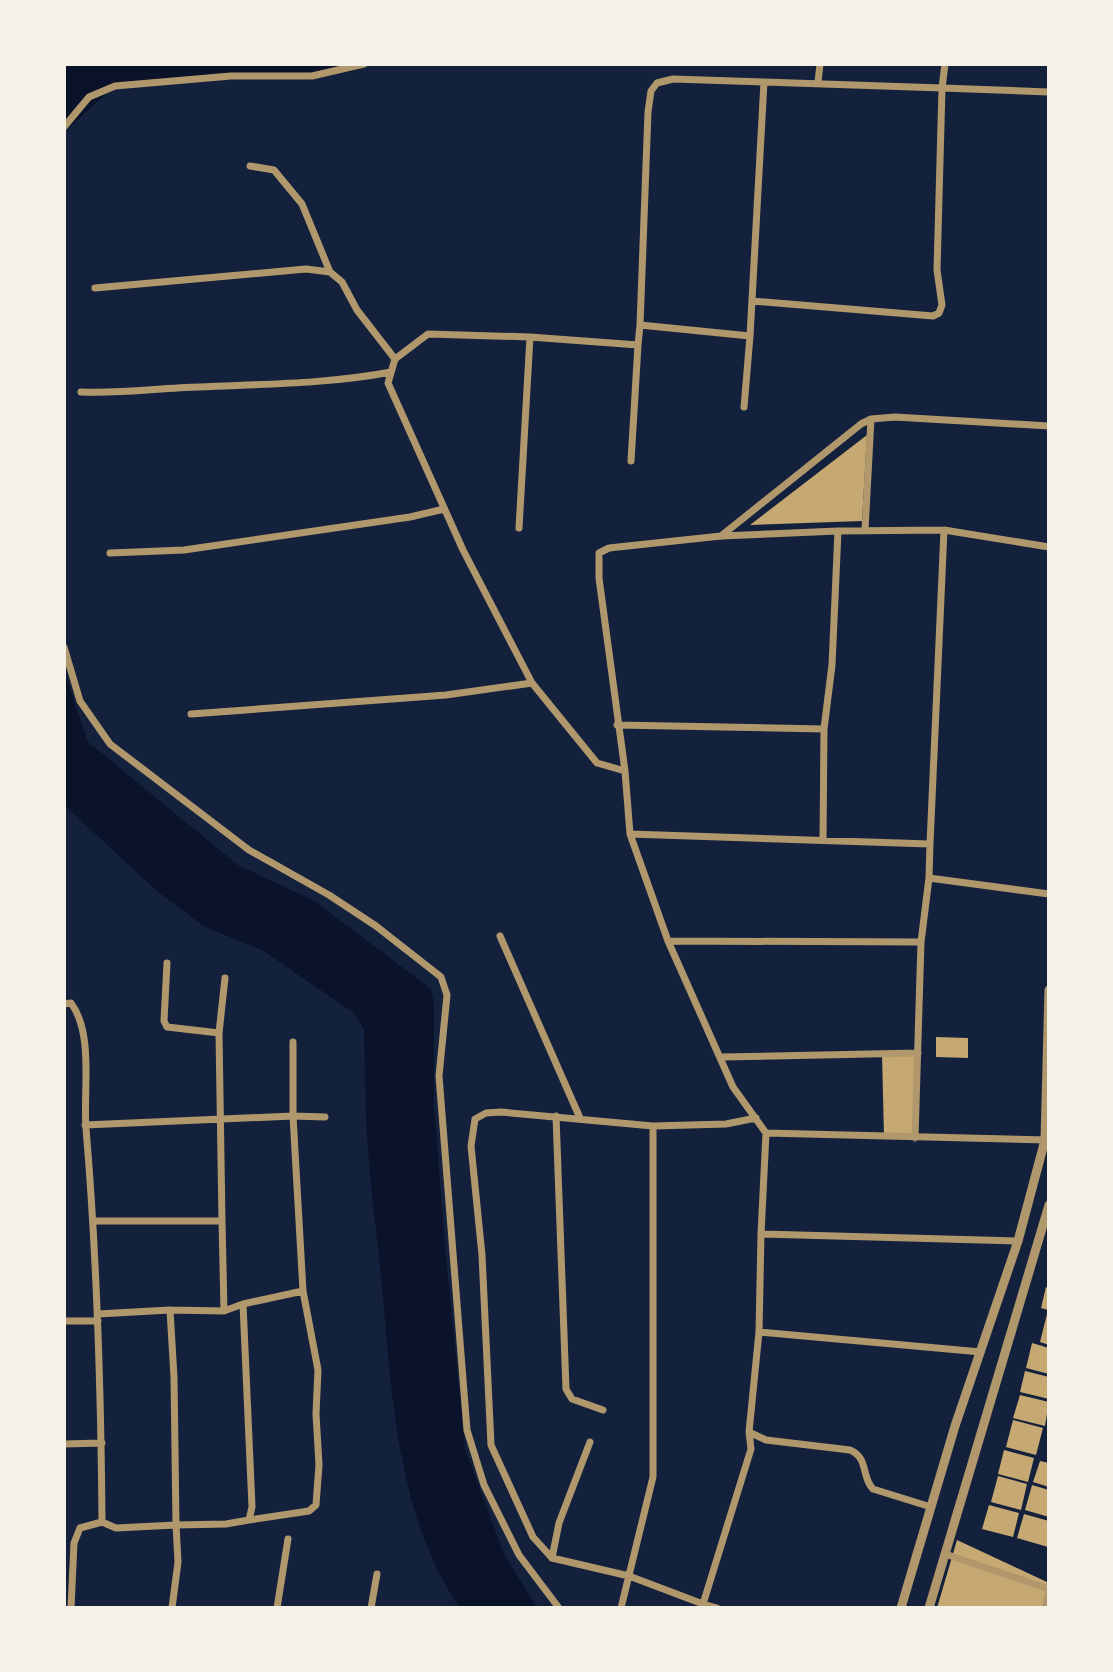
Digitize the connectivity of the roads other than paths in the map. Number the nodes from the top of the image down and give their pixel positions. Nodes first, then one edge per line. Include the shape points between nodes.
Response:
1 (364, 64) edge
2 (820, 64) edge
3 (945, 64) edge
4 (764, 82) junction
5 (818, 82) junction
6 (942, 88) junction
7 (1049, 92) edge
8 (64, 127) edge
9 (250, 166) dead end
10 (330, 272) junction
11 (95, 288) dead end
12 (752, 301) junction
13 (640, 325) junction
14 (750, 336) junction
15 (530, 337) junction
16 (638, 345) junction
17 (395, 359) junction
18 (391, 372) junction
19 (81, 392) dead end
20 (744, 407) dead end
21 (871, 419) junction
22 (1049, 426) edge
23 (631, 461) dead end
24 (444, 509) junction
25 (519, 528) dead end
26 (865, 530) junction
27 (944, 530) junction
28 (838, 531) junction
29 (721, 536) junction
30 (1049, 547) edge
31 (110, 553) dead end
32 (64, 647) edge
33 (532, 683) junction
34 (191, 714) dead end
35 (617, 725) junction
36 (824, 729) junction
37 (625, 771) junction
38 (630, 834) junction
39 (823, 840) junction
40 (930, 844) junction
41 (929, 878) junction
42 (1049, 894) edge
43 (500, 936) dead end
44 (668, 941) junction
45 (921, 942) junction
46 (167, 963) dead end
47 (225, 978) dead end
48 (1049, 990) edge
49 (64, 1004) edge
50 (219, 1033) junction
51 (293, 1042) dead end
52 (918, 1053) junction
53 (721, 1057) junction
54 (293, 1116) junction
55 (556, 1116) junction
56 (325, 1117) dead end
57 (580, 1118) junction
58 (756, 1118) junction
59 (221, 1119) junction
60 (85, 1125) junction
61 (653, 1126) junction
62 (766, 1133) junction
63 (915, 1138) junction
64 (1047, 1140) edge
65 (1049, 1205) edge
66 (93, 1221) junction
67 (222, 1221) junction
68 (761, 1234) junction
69 (1018, 1241) junction
70 (1038, 1241) junction
71 (1049, 1244) edge
72 (303, 1291) junction
73 (243, 1304) junction
74 (170, 1310) junction
75 (224, 1311) junction
76 (98, 1317) junction
77 (64, 1321) edge
78 (759, 1332) junction
79 (981, 1352) junction
80 (603, 1410) dead end
81 (749, 1432) junction
82 (590, 1442) dead end
83 (102, 1443) junction
84 (64, 1444) edge
85 (931, 1507) junction
86 (249, 1520) junction
87 (102, 1522) junction
88 (176, 1525) junction
89 (288, 1539) dead end
90 (945, 1554) junction
91 (552, 1558) junction
92 (377, 1574) dead end
93 (629, 1576) junction
94 (1049, 1590) edge
95 (703, 1604) junction
96 (71, 1608) edge
97 (172, 1608) edge
98 (277, 1608) edge
99 (371, 1608) edge
100 (559, 1608) edge
101 (621, 1608) edge
102 (717, 1608) edge
103 (901, 1608) edge
104 (929, 1608) edge
105 (1045, 1608) edge

1 - 8 street via 312,76 231,76 115,86 89,97
2 - 5 street
3 - 6 street
4 - 5 street
4 - 12 street
4 - 13 street via 673,79 657,83 651,91
5 - 6 street
6 - 7 street
6 - 12 street via 939,313
9 - 10 street via 274,170 302,204
10 - 11 street via 306,269
10 - 17 street
12 - 14 street
13 - 14 street
13 - 16 street
14 - 20 street
15 - 16 street
15 - 17 street via 428,334
15 - 25 street
16 - 23 street
17 - 18 street
18 - 19 street via 338,381
18 - 24 street via 388,383
21 - 22 street
21 - 26 street
21 - 29 street
24 - 31 street via 184,550
24 - 33 street
26 - 27 street
26 - 28 street
27 - 30 street
27 - 40 street
28 - 29 street
28 - 36 street
29 - 35 street via 599,553
32 - 100 street via 80,701 110,744 249,850 376,926 441,977 447,995 439,1076 467,1430 484,1485 519,1555
33 - 34 street via 446,695
33 - 37 street via 597,763
35 - 36 street
35 - 37 street
36 - 39 street
37 - 38 street
38 - 39 street
38 - 44 street
39 - 40 street
40 - 41 street
41 - 42 street
41 - 45 street
43 - 57 street
44 - 45 street
44 - 53 street
45 - 52 street
46 - 50 street via 167,1027
47 - 50 street
48 - 64 street
49 - 60 street via 71,1003 78,1012 83,1038
50 - 59 street
51 - 54 street
52 - 53 street
52 - 63 street
53 - 58 street via 733,1087
54 - 56 street
54 - 59 street
54 - 72 street
55 - 57 street
55 - 80 street via 564,1381 572,1399
55 - 91 street via 486,1113 475,1119 471,1146 491,1445 533,1537
57 - 61 street
58 - 61 street
58 - 62 street
59 - 60 street
59 - 67 street
60 - 66 street
61 - 93 street via 653,1477
62 - 63 street
62 - 68 street
63 - 64 street
64 - 69 street
65 - 70 street
66 - 67 street
66 - 76 street
67 - 75 street
68 - 69 street
68 - 78 street
69 - 79 street
70 - 71 street
70 - 90 street
72 - 73 street
72 - 86 street via 318,1370 317,1500 309,1511
73 - 75 street
73 - 86 street
74 - 75 street
74 - 76 street
74 - 88 street
76 - 77 street
76 - 83 street
78 - 79 street
78 - 81 street
79 - 85 street
81 - 85 street via 766,1440 850,1450 862,1459 868,1486
81 - 95 street via 751,1449
82 - 91 street via 559,1523
83 - 84 street
83 - 87 street
85 - 103 street
86 - 88 street
87 - 88 street via 116,1528
87 - 96 street via 80,1528 74,1543
88 - 97 street
89 - 98 street
90 - 94 street
90 - 104 street
91 - 93 street
92 - 99 street
93 - 95 street
93 - 101 street
94 - 105 street
95 - 102 street

